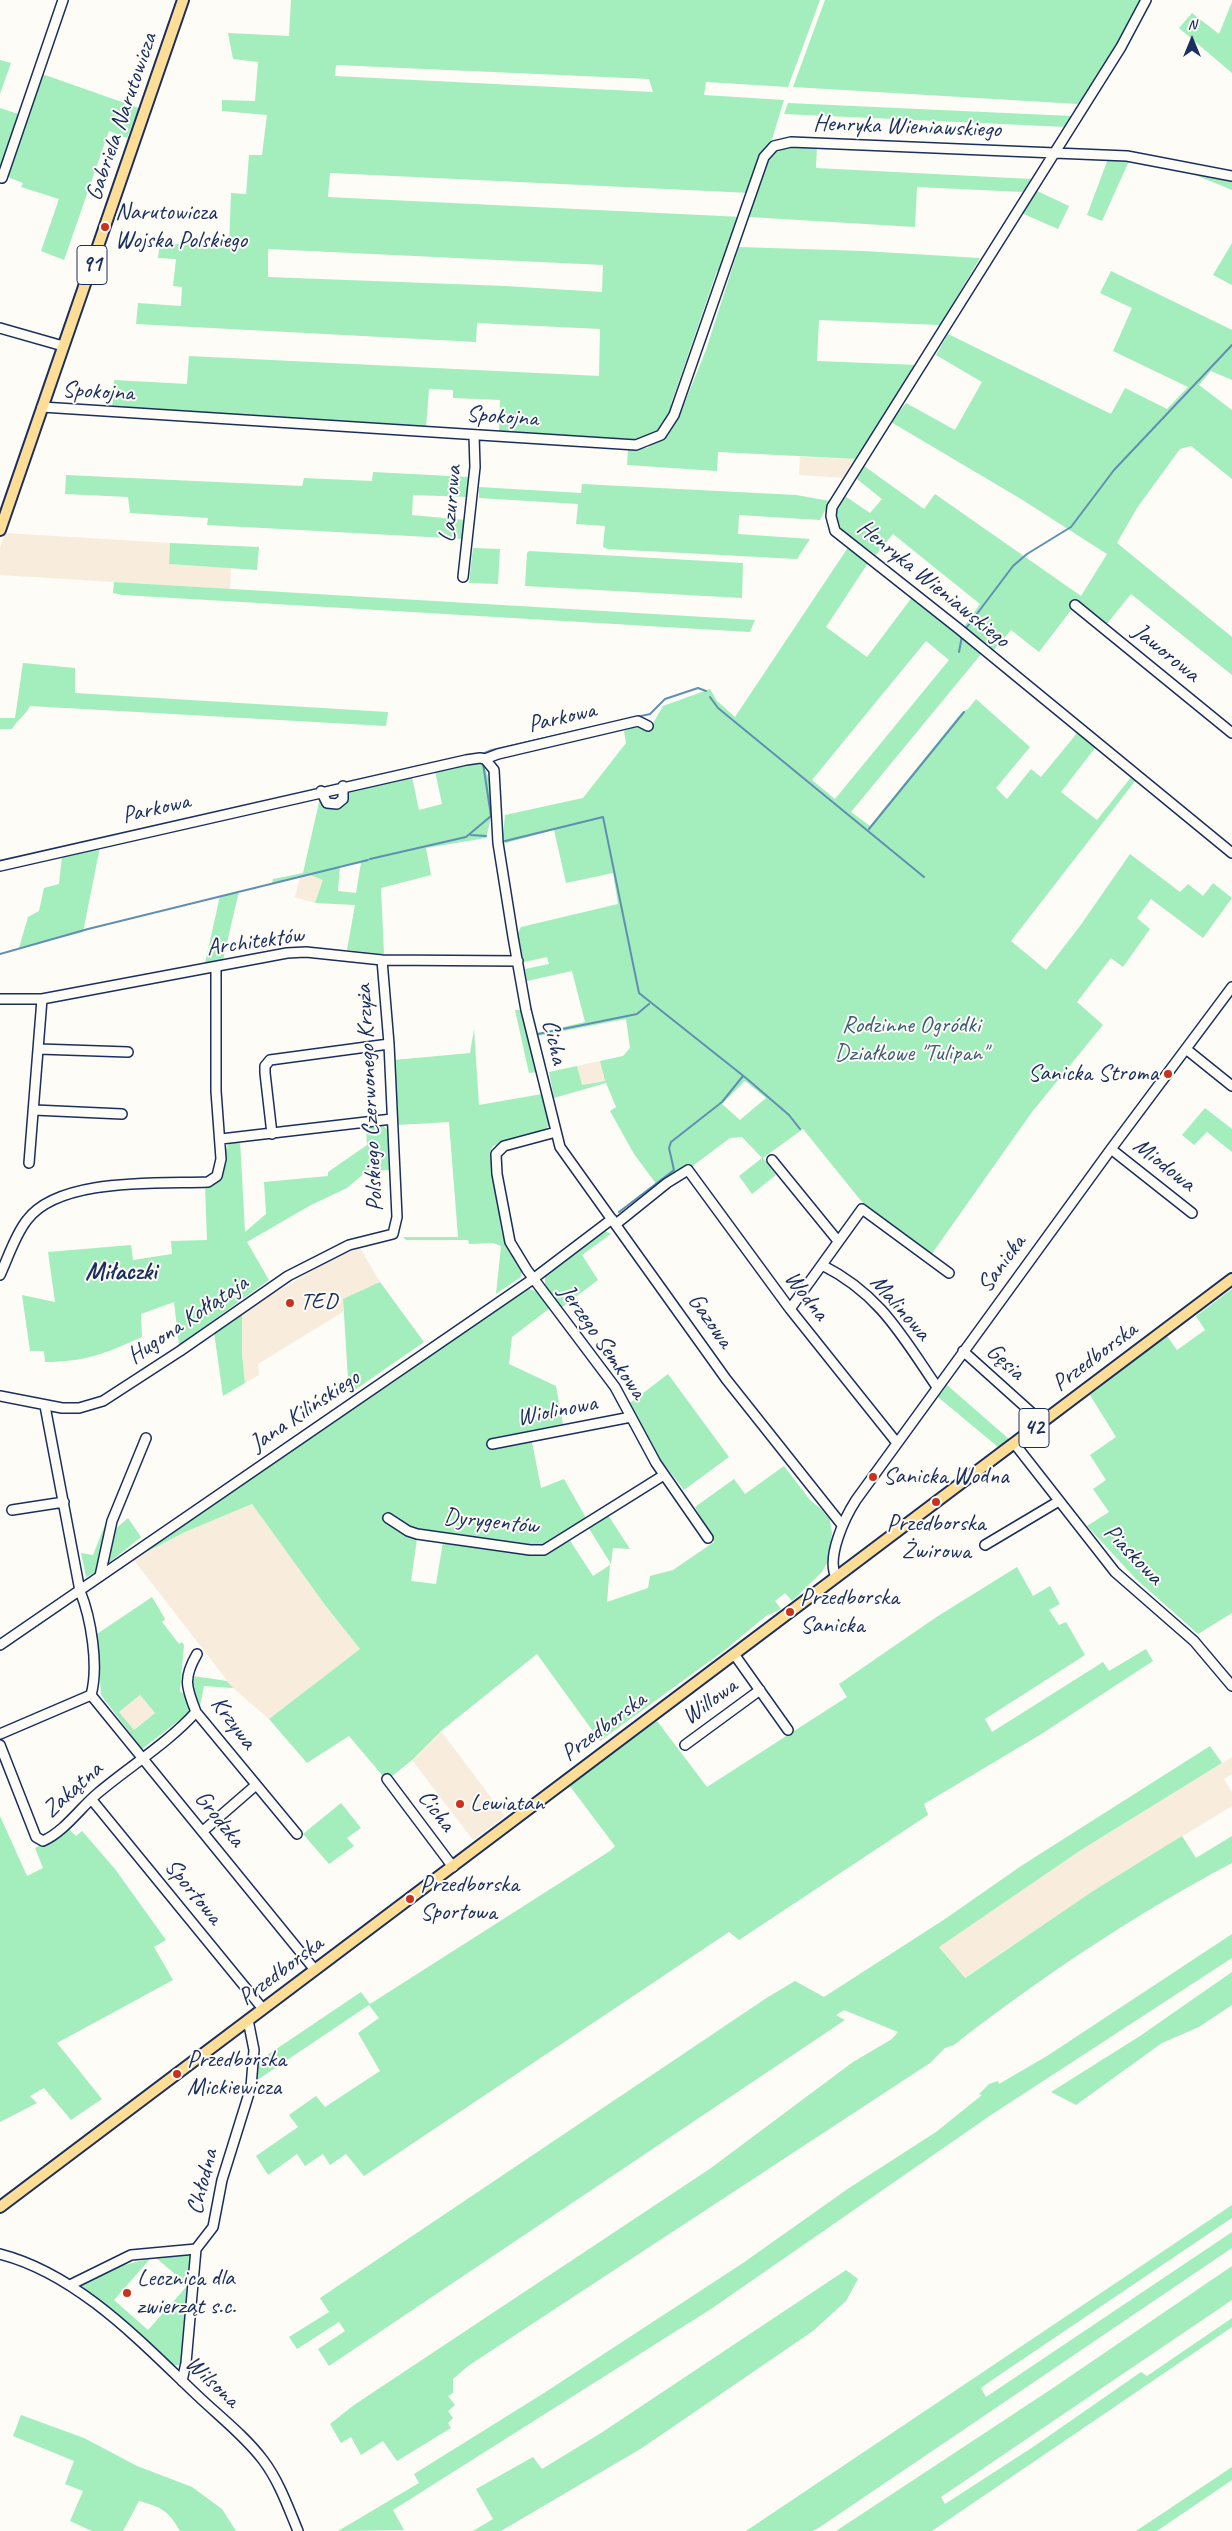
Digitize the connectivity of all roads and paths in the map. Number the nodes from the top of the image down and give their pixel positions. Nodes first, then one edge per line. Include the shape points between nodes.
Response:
1 (63, 0) edge
2 (183, 0) edge
3 (1146, 0) edge
4 (1053, 153) junction
5 (764, 157) joint
6 (1232, 176) edge
7 (2, 178) dead end
8 (0, 328) edge
9 (63, 346) junction
10 (42, 407) junction
11 (474, 435) junction
12 (0, 530) edge
13 (463, 577) dead end
14 (1075, 605) dead end
15 (648, 726) dead end
16 (1232, 733) edge
17 (488, 761) junction
18 (343, 786) junction
19 (321, 791) junction
20 (1232, 853) edge
21 (0, 866) edge
22 (382, 960) junction
23 (518, 961) junction
24 (216, 967) junction
25 (1232, 987) edge
26 (0, 999) edge
27 (42, 999) junction
28 (389, 1044) junction
29 (1186, 1048) junction
30 (39, 1049) junction
31 (128, 1052) dead end
32 (1232, 1086) edge
33 (34, 1110) junction
34 (122, 1114) dead end
35 (392, 1119) junction
36 (556, 1132) junction
37 (272, 1134) junction
38 (221, 1139) junction
39 (1110, 1149) junction
40 (772, 1160) dead end
41 (29, 1163) dead end
42 (688, 1170) joint
43 (1192, 1213) dead end
44 (614, 1221) junction
45 (393, 1234) joint
46 (838, 1241) junction
47 (822, 1265) junction
48 (949, 1272) dead end
49 (0, 1275) edge
50 (533, 1279) junction
51 (1232, 1279) edge
52 (790, 1309) junction
53 (963, 1351) junction
54 (937, 1387) junction
55 (0, 1396) edge
56 (45, 1406) junction
57 (630, 1417) junction
58 (1042, 1422) junction
59 (146, 1438) dead end
60 (897, 1443) junction
61 (1014, 1443) junction
62 (492, 1444) dead end
63 (664, 1475) junction
64 (1059, 1501) junction
65 (64, 1502) junction
66 (12, 1510) dead end
67 (388, 1518) dead end
68 (842, 1525) junction
69 (708, 1538) dead end
70 (985, 1545) dead end
71 (100, 1576) junction
72 (836, 1577) junction
73 (80, 1591) junction
74 (0, 1646) edge
75 (197, 1654) dead end
76 (734, 1654) junction
77 (1232, 1686) edge
78 (760, 1690) junction
79 (91, 1695) junction
80 (196, 1712) junction
81 (788, 1730) dead end
82 (0, 1734) edge
83 (0, 1745) edge
84 (684, 1745) dead end
85 (142, 1757) junction
86 (387, 1779) dead end
87 (256, 1785) junction
88 (92, 1800) junction
89 (203, 1831) junction
90 (297, 1834) dead end
91 (453, 1867) junction
92 (315, 1970) junction
93 (263, 2009) junction
94 (248, 2020) junction
95 (0, 2207) edge
96 (196, 2249) junction
97 (0, 2254) edge
98 (70, 2285) junction
99 (182, 2381) junction
100 (298, 2531) edge

1 - 7 street
2 - 9 main road, Gabriela Narutowicza / 91
3 - 4 street, Henryka Wieniawskiego
4 - 5 street, Henryka Wieniawskiego via 791,142 774,146
4 - 6 street via 1127,156
4 - 20 street, Henryka Wieniawskiego via 832,507 831,516 835,531 966,634
5 - 11 street, Spokojna via 678,406 661,435 636,445
8 - 9 street
9 - 10 main road, Gabriela Narutowicza / 91
10 - 11 street, Spokojna
10 - 12 main road, Gabriela Narutowicza / 91
11 - 13 street, Lazurowa via 475,467
14 - 16 street, Jaworowa
15 - 17 street, Parkowa via 638,721 498,754
17 - 18 street, Parkowa via 480,758 466,760
17 - 23 street, Cicha via 494,770 498,844
18 - 19 street, Parkowa
18 - 19 street via 343,799 337,804 327,803
19 - 21 street, Parkowa
22 - 23 street, Architektów
22 - 24 street, Architektów via 306,952
22 - 28 street, Polskiego Czerwonego Krzyża
23 - 36 street, Cicha via 526,1010
24 - 27 street, Architektów
24 - 38 street via 216,1091
25 - 29 street, Sanicka
26 - 27 street, Architektów
27 - 30 street
28 - 35 street, Polskiego Czerwonego Krzyża
28 - 37 street via 270,1060 265,1073
29 - 32 street
29 - 39 street, Sanicka
30 - 31 street
30 - 33 street
33 - 34 street
33 - 41 street
35 - 37 street
35 - 45 street, Polskiego Czerwonego Krzyża via 397,1217
36 - 44 street, Gazowa via 564,1153
36 - 50 street via 504,1146 495,1158 508,1238
37 - 38 street
38 - 49 street via 217,1176 208,1182 84,1189 66,1194 40,1208 26,1220
39 - 43 street, Miodowa
39 - 53 street, Sanicka
40 - 46 street
42 - 44 street, Jerzego Semkowa
42 - 52 street, Wodna
44 - 50 street, Jerzego Semkowa
44 - 68 street, Gazowa via 726,1380
45 - 56 street, Hugona Kołłątaja via 349,1245 288,1276 103,1401 79,1408
46 - 47 street
46 - 48 street via 862,1209
47 - 52 street
47 - 54 street, Malinowa via 844,1276 873,1299
50 - 57 street, Jerzego Semkowa via 615,1387
50 - 71 street, Jana Kilińskiego
51 - 58 main road, Przedborska / 42
52 - 60 street, Wodna
53 - 54 street, Sanicka
53 - 58 street, Gęsia
54 - 60 street, Sanicka
55 - 56 street, Hugona Kołłątaja
56 - 65 street
57 - 62 street, Wiolinowa
57 - 63 street, Jerzego Semkowa
58 - 61 main road, Przedborska / 42
59 - 71 street via 112,1522
60 - 68 street, Sanicka via 850,1508
61 - 64 street, Piaskowa
61 - 72 main road, Przedborska / 42
63 - 67 street, Dyrygentów via 544,1550 417,1534
63 - 69 street, Jerzego Semkowa
64 - 70 street
64 - 77 street, Piaskowa via 1115,1572 1194,1641
65 - 66 street
65 - 73 street
68 - 72 street, Sanicka via 834,1567
71 - 73 street, Jana Kilińskiego
72 - 76 main road, Przedborska / 42
73 - 74 street, Jana Kilińskiego
73 - 79 street via 89,1620 94,1677
75 - 80 street, Krzywa via 187,1678 187,1689
76 - 78 street
76 - 91 main road, Przedborska / 42
78 - 81 street
78 - 84 street, Willowa
79 - 82 street
79 - 85 street, Grodzka
80 - 85 street, Zakątna
80 - 87 street, Krzywa
83 - 88 street, Zakątna via 39,1841 47,1839
85 - 88 street, Zakątna
85 - 89 street, Grodzka
86 - 91 street, Cicha
87 - 89 street, Krzywa
87 - 90 street, Krzywa
88 - 93 street, Sportowa
89 - 92 street, Grodzka
91 - 92 main road, Przedborska / 42
92 - 93 main road, Przedborska / 42
93 - 94 main road, Przedborska / 42
94 - 95 main road, Przedborska / 42
94 - 96 street, Chłodna via 254,2050 251,2087 222,2180 213,2227
96 - 98 street via 131,2255
96 - 99 street, Chłodna
97 - 98 street, Wilsona via 25,2262
98 - 99 street, Wilsona via 91,2299
99 - 100 street, Wilsona via 262,2459

